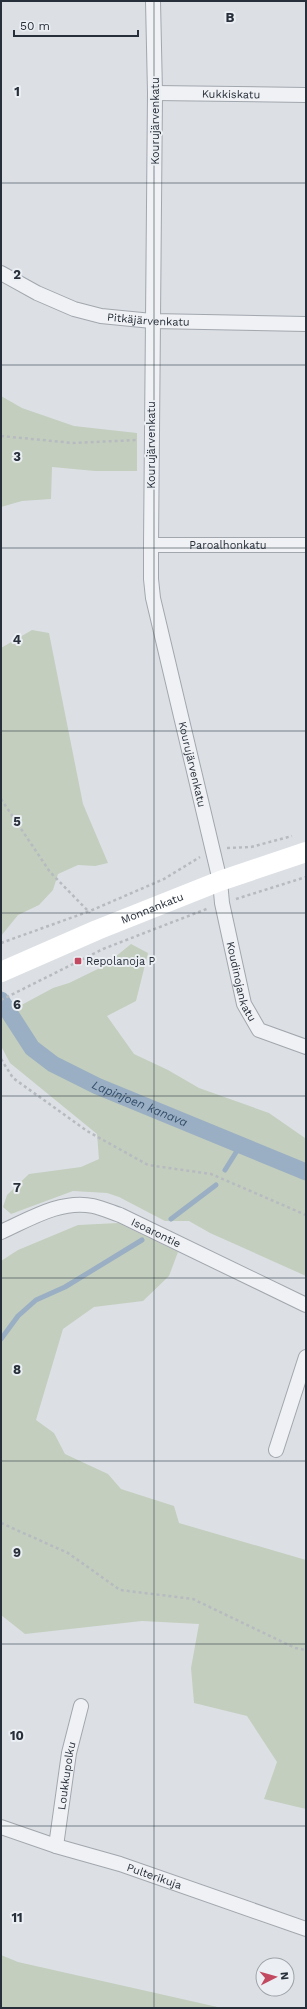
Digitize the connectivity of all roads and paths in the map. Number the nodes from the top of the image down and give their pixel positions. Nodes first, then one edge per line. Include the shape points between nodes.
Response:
1 (153, 1) edge
2 (155, 93) junction
3 (306, 95) edge
4 (1, 273) edge
5 (152, 321) junction
6 (306, 324) edge
7 (1, 436) edge
8 (151, 439) junction
9 (151, 545) junction
10 (306, 545) edge
11 (1, 799) edge
12 (303, 843) edge
13 (212, 849) junction
14 (306, 877) edge
15 (220, 881) junction
16 (222, 903) junction
17 (90, 911) junction
18 (1, 943) edge
19 (1, 972) edge
20 (1, 1000) edge
21 (306, 1047) edge
22 (1, 1059) edge
23 (306, 1215) edge
24 (1, 1232) edge
25 (306, 1305) edge
26 (306, 1357) edge
27 (276, 1450) dead end
28 (1, 1523) edge
29 (306, 1650) edge
30 (81, 1706) dead end
31 (1, 1827) edge
32 (56, 1846) junction
33 (306, 1929) edge

1 - 2 street, Kourujärvenkatu
2 - 3 street, Kukkiskatu
2 - 5 street, Kourujärvenkatu
4 - 5 street, Pitkäjärvenkatu via 37,293 74,309 101,316
5 - 6 street, Pitkäjärvenkatu
5 - 8 street, Kourujärvenkatu
7 - 8 path via 73,443
8 - 9 street, Kourujärvenkatu
9 - 10 street, Paroalhonkatu
9 - 13 street, Kourujärvenkatu via 153,598
11 - 17 path via 50,872
12 - 13 path
12 - 15 main road, Monnankatu
13 - 15 street, Kourujärvenkatu
13 - 17 path via 164,879
14 - 16 path
15 - 16 street, Koudinojankatu
15 - 19 main road, Monnankatu
16 - 20 path via 103,949
16 - 21 street, Koudinojankatu via 244,1004 259,1030
17 - 18 path
22 - 23 path via 13,1078 87,1131 148,1165 211,1174
24 - 25 street, Isoarontie via 43,1213 70,1205 92,1206 126,1218
26 - 27 street
28 - 29 path via 68,1553 120,1590 193,1599 295,1648
30 - 32 street, Loukkupolku via 69,1753
31 - 32 street, Pulterikuja
32 - 33 street, Pulterikuja via 120,1864

